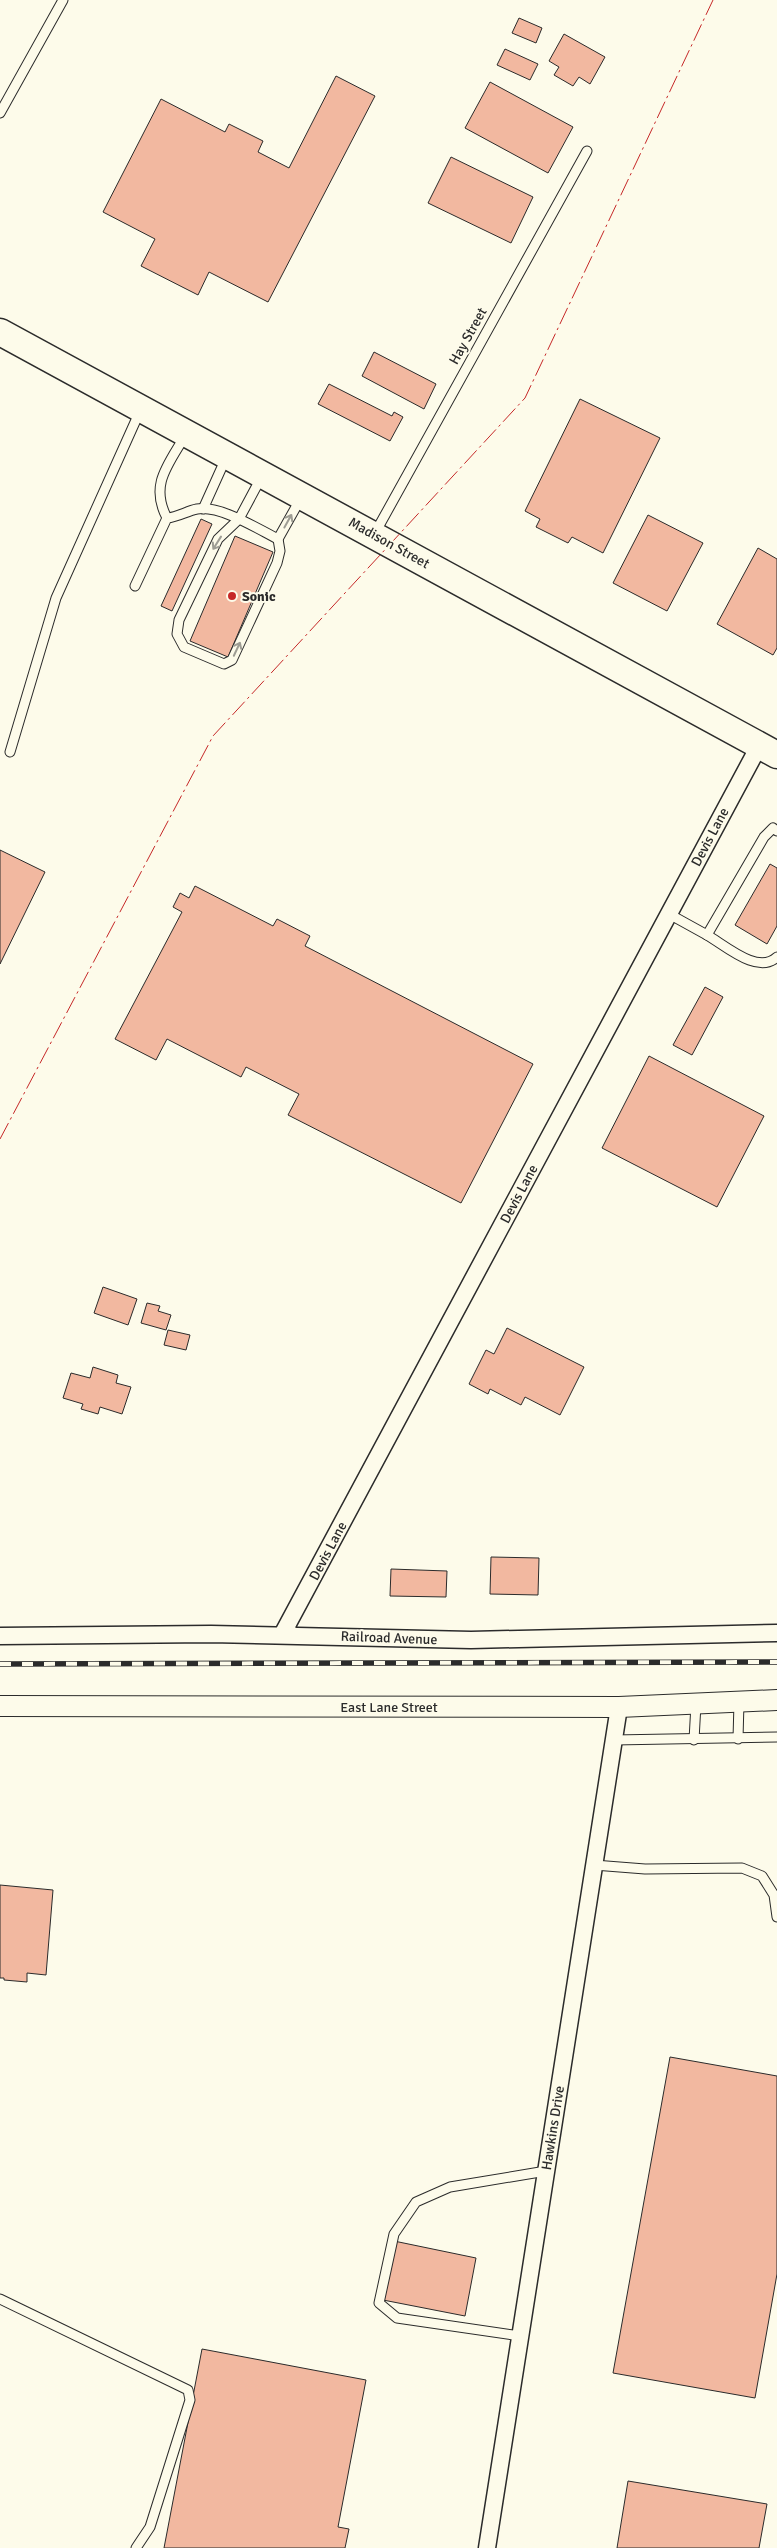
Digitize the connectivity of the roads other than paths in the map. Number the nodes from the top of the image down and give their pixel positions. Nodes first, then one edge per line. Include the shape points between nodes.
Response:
1 (63, 0) edge
2 (0, 113) edge
3 (587, 151) dead end
4 (0, 332) edge
5 (140, 410) junction
6 (186, 434) junction
7 (227, 455) junction
8 (263, 474) junction
9 (302, 495) junction
10 (203, 509) junction
11 (167, 518) junction
12 (239, 519) junction
13 (374, 535) junction
14 (278, 539) junction
15 (135, 586) dead end
16 (768, 750) edge
17 (10, 752) dead end
18 (777, 831) edge
19 (669, 914) junction
20 (707, 935) junction
21 (777, 957) edge
22 (777, 1633) edge
23 (293, 1635) junction
24 (0, 1636) edge
25 (777, 1700) edge
26 (739, 1702) junction
27 (696, 1704) junction
28 (0, 1706) edge
29 (619, 1707) junction
30 (777, 1737) edge
31 (738, 1739) junction
32 (614, 1740) junction
33 (694, 1740) junction
34 (594, 1865) junction
35 (777, 1917) edge
36 (546, 2171) junction
37 (0, 2299) edge
38 (520, 2336) junction
39 (136, 2548) edge
40 (487, 2548) edge

1 - 2 lane
3 - 13 lane, Hay Street
4 - 5 main road, Madison Street
5 - 6 main road, Madison Street
5 - 17 lane via 56,598
6 - 7 main road, Madison Street
6 - 11 lane via 158,490
7 - 8 main road, Madison Street
7 - 10 lane
8 - 9 main road, Madison Street
8 - 12 lane
9 - 13 main road, Madison Street
14 -> 9 lane
10 - 11 lane
10 - 12 lane
11 - 15 lane
12 - 14 lane
12 -> 14 lane via 218,539 179,620 177,634 184,647 224,664 232,660 277,563
13 - 16 main road, Madison Street
16 - 19 street, Devis Lane
18 - 20 lane via 773,828 764,836
19 - 20 lane
19 - 23 street, Devis Lane via 284,1633
20 - 21 lane via 757,964 771,963
22 - 23 street, Railroad Avenue via 471,1640
23 - 24 street, Railroad Avenue
25 - 26 street, East Lane Street
26 - 27 street, East Lane Street
26 - 31 lane
27 - 29 street, East Lane Street
27 - 33 lane
28 - 29 street, East Lane Street
29 - 32 street, Hawkins Drive
30 - 31 lane
31 - 33 lane
32 - 33 lane
32 - 34 street, Hawkins Drive
34 - 35 lane via 645,1869 742,1868 762,1876 774,1895
34 - 36 street, Hawkins Drive
36 - 38 street, Hawkins Drive
36 - 38 lane via 450,2187 416,2202 394,2234 383,2279 380,2303 397,2318
37 - 39 lane via 188,2390 190,2400 150,2527
38 - 40 street, Hawkins Drive

